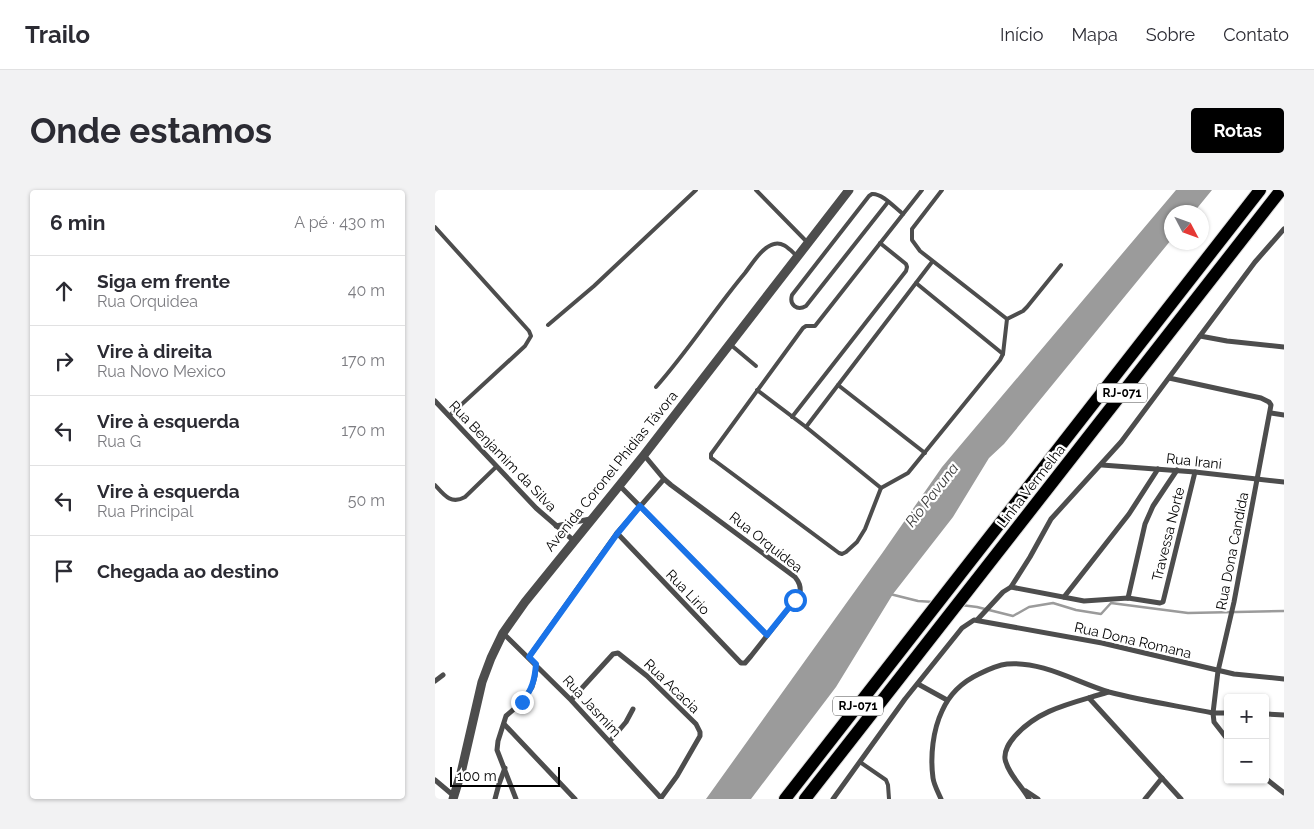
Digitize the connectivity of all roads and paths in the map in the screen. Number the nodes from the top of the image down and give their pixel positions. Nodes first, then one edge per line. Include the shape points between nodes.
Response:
1 (696, 190) edge
2 (756, 190) edge
3 (849, 190) edge
4 (922, 190) edge
5 (942, 190) edge
6 (1260, 190) edge
7 (1281, 190) edge
8 (888, 202) junction
9 (903, 214) junction
10 (435, 227) edge
11 (1284, 229) edge
12 (807, 243) junction
13 (880, 243) junction
14 (797, 256) junction
15 (932, 262) junction
16 (1061, 265) dead end
17 (916, 283) junction
18 (1007, 319) junction
19 (548, 325) dead end
20 (1200, 336) junction
21 (730, 343) junction
22 (1284, 347) edge
23 (1003, 354) junction
24 (756, 366) dead end
25 (1169, 378) junction
26 (838, 384) junction
27 (656, 387) dead end
28 (757, 390) junction
29 (435, 401) edge
30 (1271, 413) junction
31 (1284, 415) edge
32 (449, 416) junction
33 (793, 417) junction
34 (806, 427) junction
35 (644, 454) junction
36 (925, 454) junction
37 (1102, 465) junction
38 (496, 467) junction
39 (1158, 469) junction
40 (1177, 470) junction
41 (1195, 472) junction
42 (664, 479) junction
43 (1257, 479) junction
44 (1284, 482) edge
45 (435, 485) edge
46 (619, 485) junction
47 (881, 488) junction
48 (640, 506) junction
49 (590, 519) junction
50 (556, 526) junction
51 (617, 534) junction
52 (573, 540) junction
53 (1011, 586) junction
54 (1064, 597) junction
55 (1128, 598) junction
56 (978, 619) junction
57 (503, 633) junction
58 (767, 635) junction
59 (529, 657) junction
60 (745, 663) joint
61 (536, 664) junction
62 (1218, 671) junction
63 (443, 675) dead end
64 (1284, 679) edge
65 (435, 681) edge
66 (918, 684) junction
67 (1108, 691) junction
68 (1089, 698) junction
69 (571, 700) junction
70 (947, 700) junction
71 (633, 709) dead end
72 (1213, 713) junction
73 (1224, 713) edge
74 (1269, 714) edge
75 (1284, 715) edge
76 (504, 724) junction
77 (1227, 739) edge
78 (610, 741) junction
79 (860, 762) junction
80 (505, 768) junction
81 (1162, 778) junction
82 (435, 780) edge
83 (1269, 781) edge
84 (1024, 790) junction
85 (1284, 793) edge
86 (453, 798) edge
87 (661, 798) joint
88 (495, 799) edge
89 (516, 799) edge
90 (575, 799) edge
91 (785, 799) edge
92 (805, 799) edge
93 (833, 799) edge
94 (889, 799) edge
95 (941, 799) edge
96 (1029, 799) edge
97 (1038, 799) edge
98 (1145, 799) edge
99 (1181, 799) edge

1 - 19 lane
2 - 12 lane
3 - 12 street, Avenida Coronel Phidias Távora
4 - 9 lane
5 - 15 lane via 915,224 911,235 915,246
6 - 91 highway, Linha Vermelha / RJ-071
7 - 92 highway, Linha Vermelha / RJ-071
8 - 8 lane via 875,193 869,196 792,295 792,304 796,308 806,306
8 - 9 lane
9 - 13 lane
10 - 32 lane via 531,336 525,346
11 - 20 street
12 - 14 street, Avenida Coronel Phidias Távora
13 - 28 lane via 815,326 803,328
13 - 33 lane via 906,264 906,271
14 - 21 street, Avenida Coronel Phidias Távora
14 - 27 lane via 778,243 763,252
15 - 17 lane
15 - 18 lane
16 - 18 lane via 1027,307
17 - 23 lane
17 - 26 lane
18 - 23 lane
20 - 22 street
20 - 25 street
21 - 24 lane
21 - 35 street, Avenida Coronel Phidias Távora
23 - 36 lane
25 - 30 street via 1261,398 1269,402
25 - 37 street
26 - 34 lane
26 - 36 lane
28 - 33 lane
28 - 47 lane via 711,458 842,554 862,534
29 - 32 street, Rua Benjamim da Silva
30 - 31 street
30 - 43 street, Rua Dona Candida
32 - 38 street, Rua Benjamim da Silva
33 - 34 lane
34 - 47 lane
35 - 42 street, Rua Orquidea
35 - 46 street, Avenida Coronel Phidias Távora
36 - 47 lane via 908,473
37 - 39 street, Rua Irani
37 - 53 street via 1051,519
38 - 45 lane via 459,500 447,497
38 - 50 street, Rua Benjamim da Silva
39 - 40 street, Rua Irani
39 - 54 street via 1129,514
40 - 41 street, Rua Irani
40 - 55 street via 1145,524
41 - 43 street, Rua Irani
41 - 55 street, Travessa Norte via 1163,602
42 - 48 street
42 - 58 street, Rua Orquidea via 799,582 800,594
43 - 44 street, Rua Irani
43 - 62 street, Rua Dona Candida via 1231,620
46 - 48 street
46 - 49 street, Avenida Coronel Phidias Távora
48 - 51 street
48 - 58 street
49 - 50 street, Rua Benjamim da Silva
49 - 52 street, Avenida Coronel Phidias Távora
50 - 52 street, Rua Benjamim da Silva
51 - 59 street
51 - 60 street, Rua Lirio via 731,653
52 - 57 street, Avenida Coronel Phidias Távora
53 - 54 street
53 - 56 street
54 - 55 street via 1084,601
56 - 62 street, Rua Dona Romana via 1102,643
56 - 66 street via 962,628
57 - 59 street, Rua Jasmim
57 - 86 street, Avenida Coronel Phidias Távora via 482,682
58 - 60 street, Rua Orquidea
59 - 61 street, Rua Jasmim
61 - 69 street, Rua Jasmim
61 - 76 street via 532,687 522,702 506,716
62 - 64 street, Rua Dona Romana
62 - 72 street, Rua Dona Candida
63 - 65 street
66 - 70 street
66 - 79 street
67 - 68 street
67 - 70 street via 1057,672 1029,665 1006,664 968,679
67 - 72 street
68 - 81 street
68 - 84 street via 1037,716 1008,743 1006,761
69 - 78 street, Rua Jasmim
69 - 87 street, Rua Acacia via 613,654 618,653 647,676 696,724 700,732 698,740
70 - 95 street via 937,722 933,747 933,778
71 - 78 street
72 - 73 street
72 - 77 street via 1215,722
74 - 75 street
76 - 80 street via 497,750
76 - 90 street
78 - 87 street, Rua Jasmim
79 - 93 street
79 - 94 lane via 886,780
80 - 88 street
80 - 89 street
81 - 98 street
81 - 99 street
82 - 86 street
83 - 85 street
84 - 96 street
84 - 97 street

